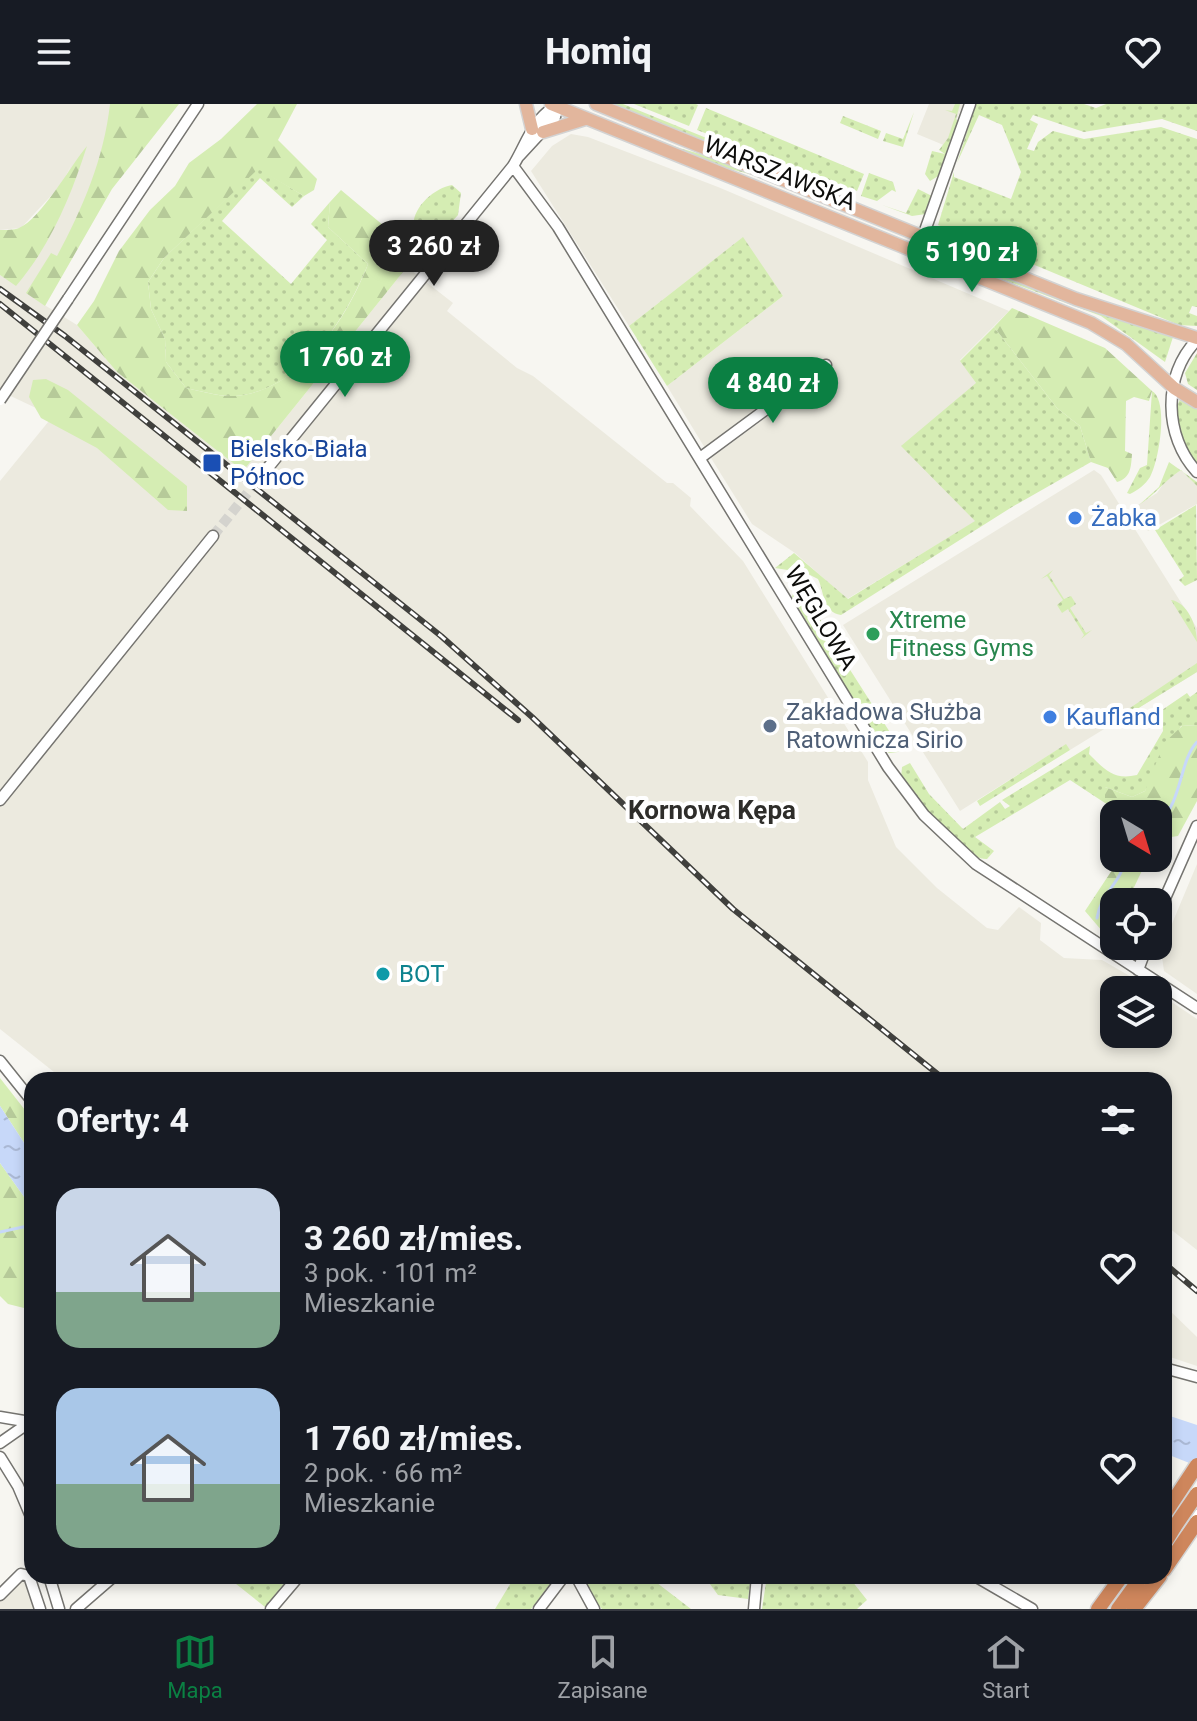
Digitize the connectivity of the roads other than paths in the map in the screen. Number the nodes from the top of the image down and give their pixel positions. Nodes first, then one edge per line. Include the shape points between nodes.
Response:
1 (198, 104) edge
2 (526, 104) edge
3 (596, 104) edge
4 (970, 104) edge
5 (555, 105) edge
6 (589, 119) junction
7 (537, 131) junction
8 (516, 161) junction
9 (923, 236) junction
10 (917, 253) junction
11 (1197, 339) edge
12 (826, 365) dead end
13 (1174, 388) junction
14 (0, 400) edge
15 (1197, 402) edge
16 (700, 458) junction
17 (1197, 472) edge
18 (258, 480) tunnel mouth
19 (213, 536) tunnel mouth
20 (0, 800) edge
21 (1197, 826) edge
22 (1170, 888) edge
23 (1142, 960) edge
24 (1138, 970) junction
25 (1197, 1008) edge
26 (0, 1061) edge
27 (24, 1091) edge
28 (1172, 1370) edge
29 (1197, 1377) edge
30 (0, 1417) edge
31 (24, 1421) edge
32 (24, 1427) edge
33 (0, 1443) edge
34 (0, 1457) edge
35 (1197, 1465) edge
36 (1197, 1494) edge
37 (24, 1500) edge
38 (1172, 1503) edge
39 (1172, 1505) edge
40 (1197, 1515) edge
41 (1187, 1528) edge
42 (1172, 1555) edge
43 (24, 1575) edge
44 (32, 1584) edge
45 (51, 1584) edge
46 (105, 1584) edge
47 (292, 1584) edge
48 (558, 1584) edge
49 (580, 1584) edge
50 (756, 1584) edge
51 (989, 1584) edge
52 (1116, 1584) edge
53 (1136, 1584) edge
54 (1154, 1584) edge
55 (0, 1595) edge
56 (40, 1609) edge
57 (59, 1609) edge
58 (76, 1609) edge
59 (271, 1609) edge
60 (539, 1609) edge
61 (594, 1609) edge
62 (754, 1609) edge
63 (1032, 1609) edge
64 (1098, 1609) edge
65 (1118, 1609) edge
66 (1134, 1609) edge

1 - 14 street, bridge
2 - 7 main road
3 - 9 main road, WARSZAWSKA
4 - 9 street
5 - 6 main road, WARSZAWSKA
5 - 7 street via 545,112
6 - 7 main road
6 - 10 main road, WARSZAWSKA
7 - 8 street
8 - 16 street, WĘGLOWA
8 - 18 street
9 - 10 street
9 - 11 main road, WARSZAWSKA via 1076,299
10 - 13 main road, WARSZAWSKA via 1091,323 1126,344
11 - 13 street
12 - 16 street
13 - 15 main road, WARSZAWSKA
13 - 17 street via 1171,425
16 - 24 street, WĘGLOWA via 888,767 924,815 976,864
19 - 20 street
21 - 22 street
23 - 24 street
24 - 25 street, WĘGLOWA
26 - 27 street
28 - 29 street
30 - 31 street
32 - 33 street
34 - 37 street
35 - 38 highway, bridge
36 - 41 highway, bridge
39 - 40 street
41 - 42 highway
43 - 55 street
44 - 56 street
45 - 57 street
46 - 58 street
47 - 59 street
48 - 60 street
49 - 61 street
50 - 62 street
51 - 63 street
52 - 64 highway
53 - 65 highway
54 - 66 highway

